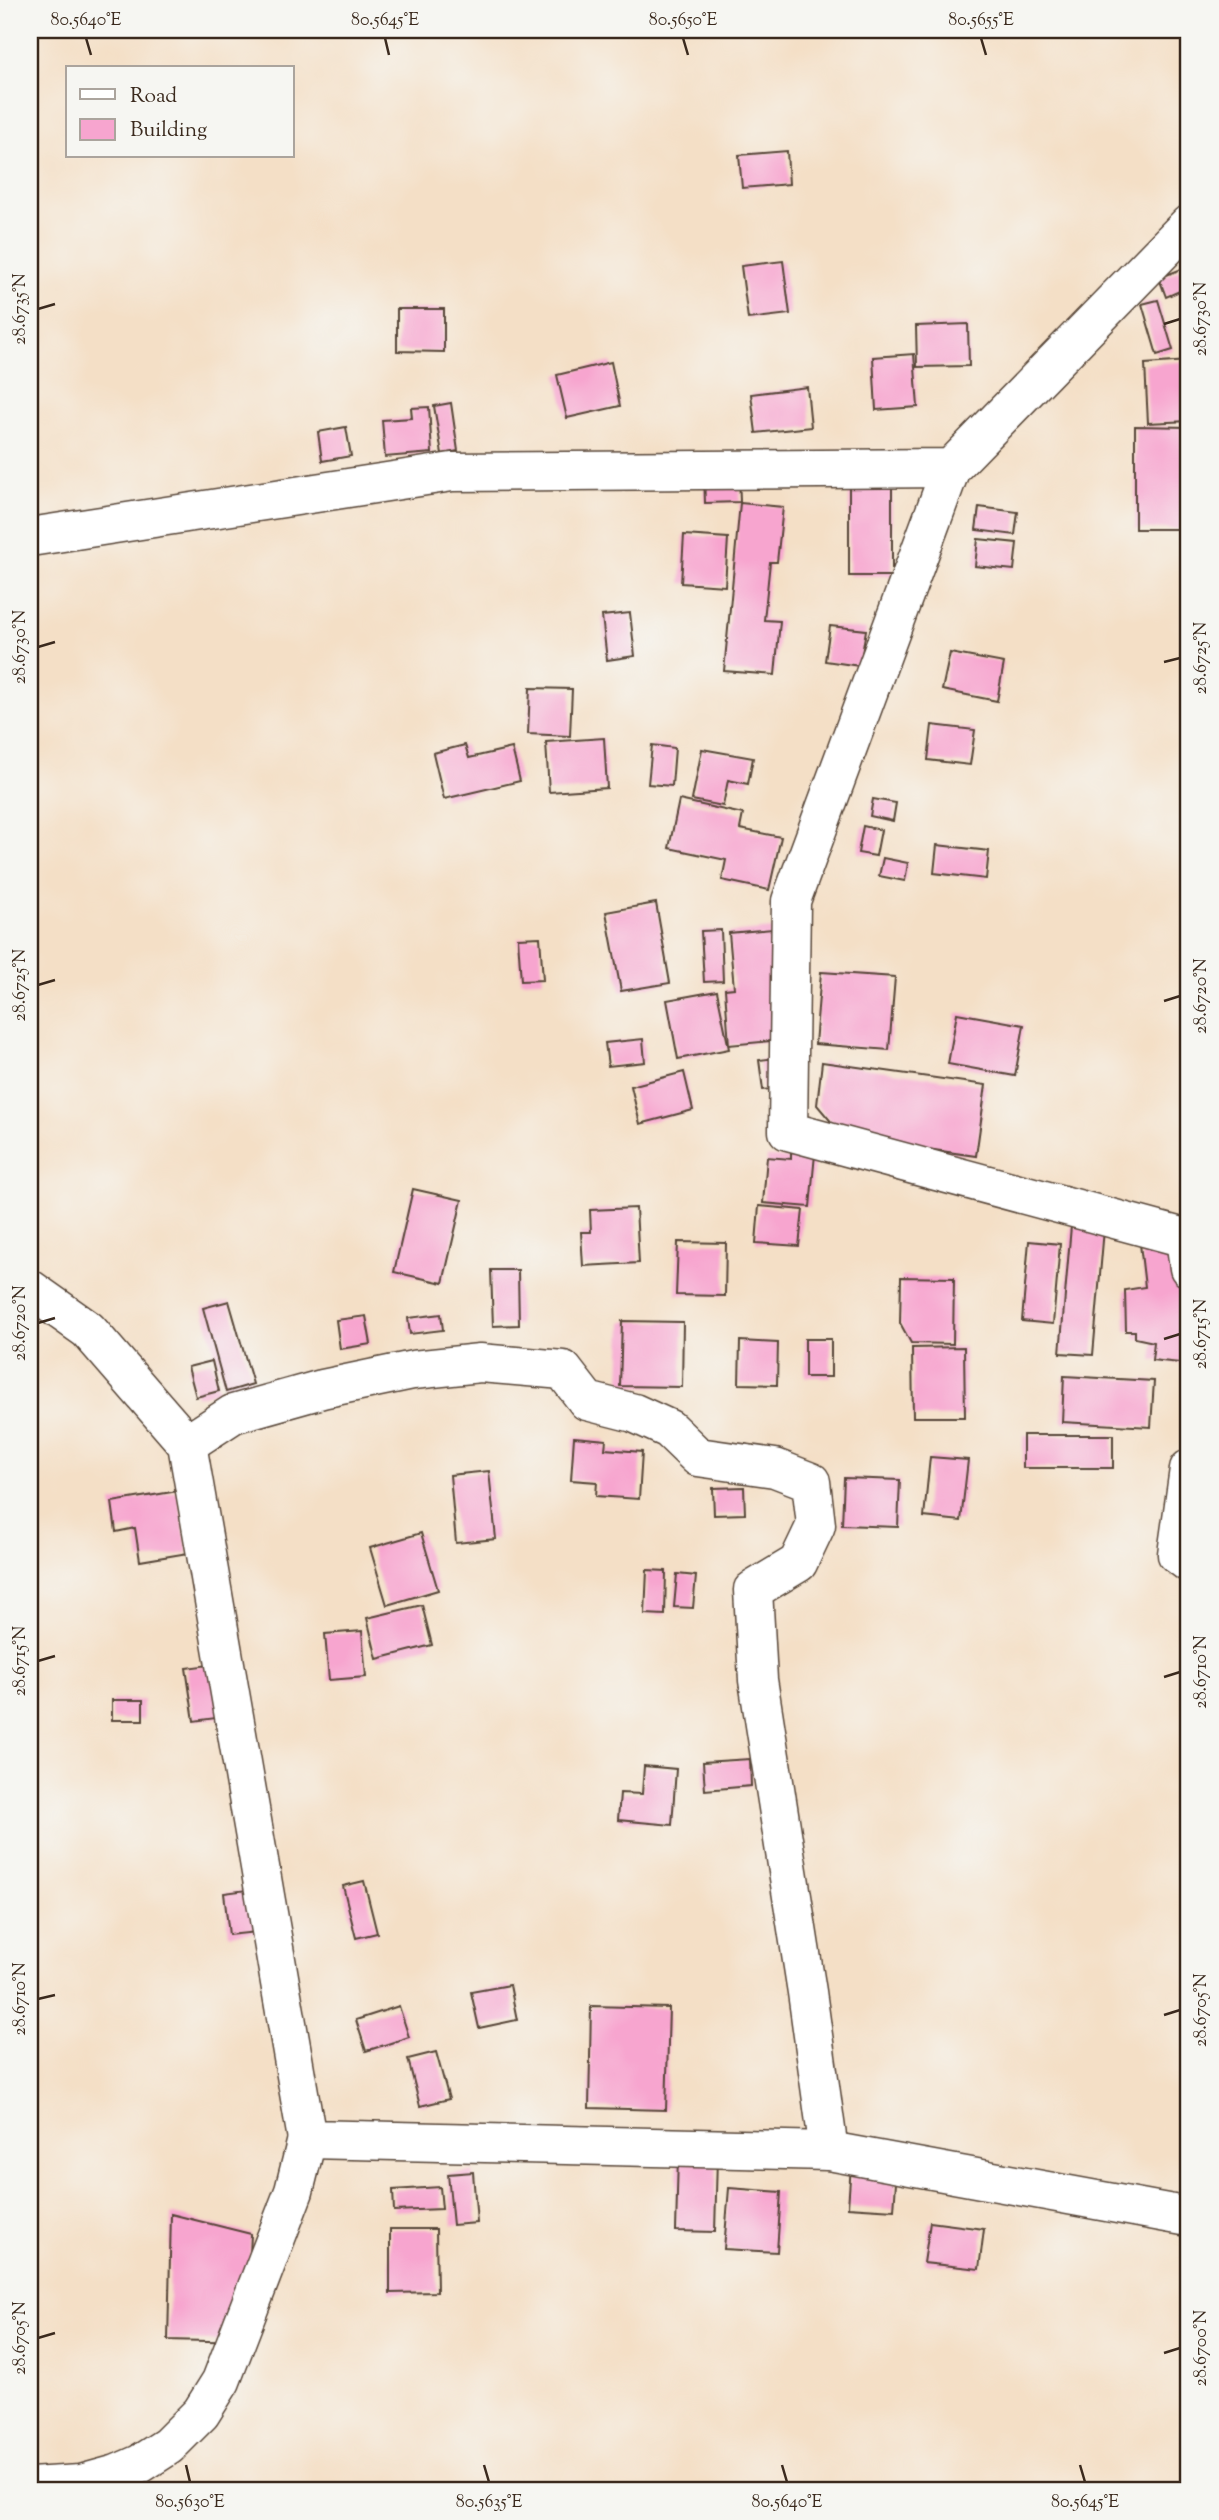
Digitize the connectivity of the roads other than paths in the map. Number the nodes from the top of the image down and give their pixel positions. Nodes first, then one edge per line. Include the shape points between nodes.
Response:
1 (1189, 224) edge
2 (951, 468) junction
3 (30, 537) edge
4 (1188, 1248) edge
5 (30, 1289) edge
6 (187, 1444) junction
7 (1189, 1469) edge
8 (1189, 1563) edge
9 (307, 2140) junction
10 (829, 2151) junction
11 (1189, 2217) edge
12 (30, 2487) edge

1 - 2 street
2 - 3 street via 452,472
2 - 4 street via 791,901 788,1131
5 - 6 street via 88,1330
6 - 9 street
6 - 10 street via 233,1414 322,1390 413,1370 480,1363 536,1366 563,1370 587,1401 634,1413 669,1429 698,1457 775,1468 811,1482 816,1525 799,1563 753,1590 758,1680
7 - 8 street via 1177,1554
9 - 10 street
9 - 12 street via 294,2190 221,2381 201,2413 168,2446 117,2474 81,2484
10 - 11 street

